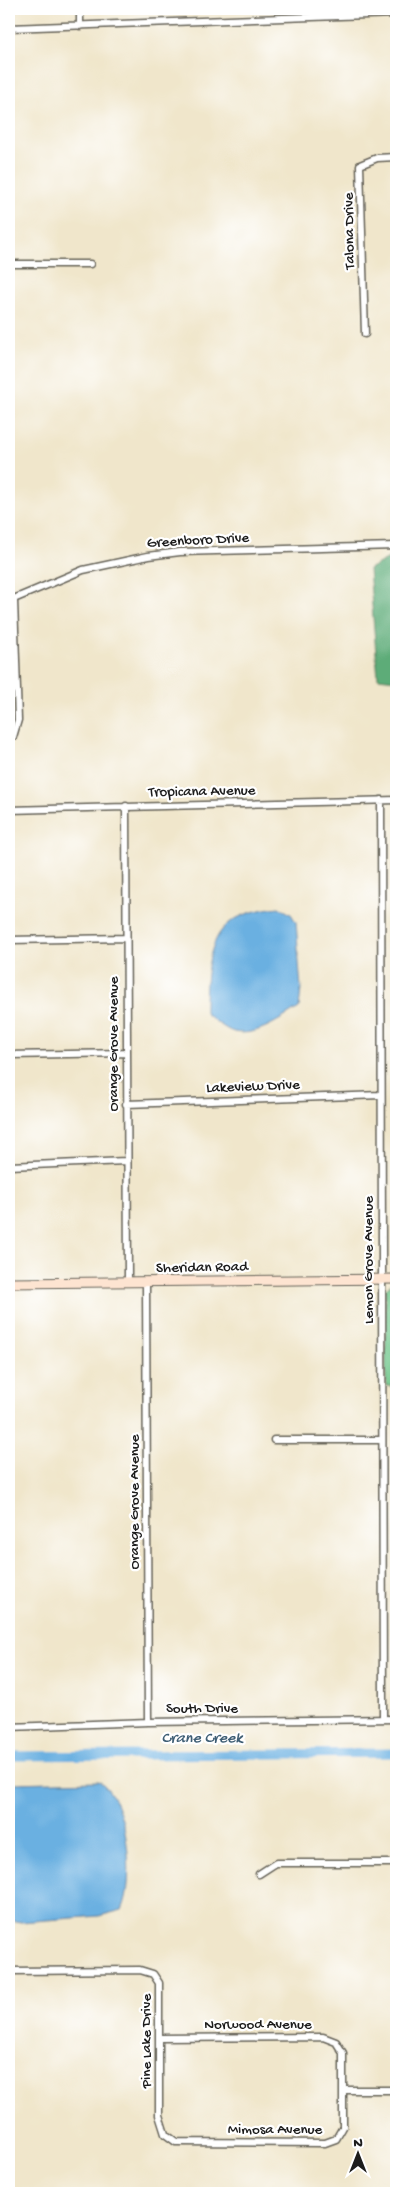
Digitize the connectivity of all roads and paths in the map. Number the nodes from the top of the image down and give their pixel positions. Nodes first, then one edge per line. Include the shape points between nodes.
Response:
1 (80, 9) edge
2 (396, 14) edge
3 (80, 26) junction
4 (9, 28) edge
5 (396, 157) edge
6 (9, 264) edge
7 (90, 264) dead end
8 (365, 334) dead end
9 (396, 546) edge
10 (11, 601) edge
11 (9, 738) edge
12 (381, 800) junction
13 (396, 800) edge
14 (126, 806) junction
15 (9, 810) edge
16 (126, 938) junction
17 (9, 940) edge
18 (127, 1053) junction
19 (9, 1055) edge
20 (380, 1095) junction
21 (126, 1104) junction
22 (126, 1162) junction
23 (9, 1166) edge
24 (396, 1278) edge
25 (381, 1279) junction
26 (128, 1282) junction
27 (146, 1282) junction
28 (9, 1283) edge
29 (274, 1440) dead end
30 (382, 1440) junction
31 (383, 1719) junction
32 (396, 1719) edge
33 (148, 1722) junction
34 (9, 1727) edge
35 (396, 1863) edge
36 (259, 1874) dead end
37 (9, 1971) edge
38 (160, 2038) junction
39 (343, 2090) junction
40 (396, 2090) edge
41 (165, 2134) joint

1 - 3 street
2 - 3 street
3 - 4 street
5 - 8 street, Talona Drive via 377,158 360,165
6 - 7 street
9 - 10 street, Greenboro Drive via 180,552 148,556 83,570
10 - 11 street via 18,720 13,737
12 - 13 street, Tropicana Avenue
12 - 14 street, Tropicana Avenue
12 - 20 street, Lemon Grove Avenue
14 - 15 street, Tropicana Avenue
14 - 16 street, Orange Grove Avenue
16 - 17 street
16 - 18 street, Orange Grove Avenue
18 - 19 street
18 - 21 street, Orange Grove Avenue
20 - 21 street, Lakeview Drive
20 - 25 street, Lemon Grove Avenue
21 - 22 street, Orange Grove Avenue
22 - 23 street
22 - 26 street, Orange Grove Avenue
24 - 25 street, Sheridan Road
25 - 27 street, Sheridan Road
25 - 30 street, Lemon Grove Avenue
26 - 27 street, Sheridan Road
26 - 28 street, Sheridan Road
27 - 33 street, Orange Grove Avenue
29 - 30 street
30 - 31 street, Lemon Grove Avenue
31 - 32 street, South Drive
31 - 33 street, South Drive
33 - 34 street, South Drive
35 - 36 street via 276,1863
37 - 38 street, Pine Lake Drive via 140,1970 153,1974 159,1983
38 - 39 street, Norwood Avenue via 323,2038 336,2042 343,2054
38 - 41 street, Pine Lake Drive via 159,2115
39 - 40 street
39 - 41 street, Mimosa Avenue via 343,2127 336,2139 325,2143 176,2142

